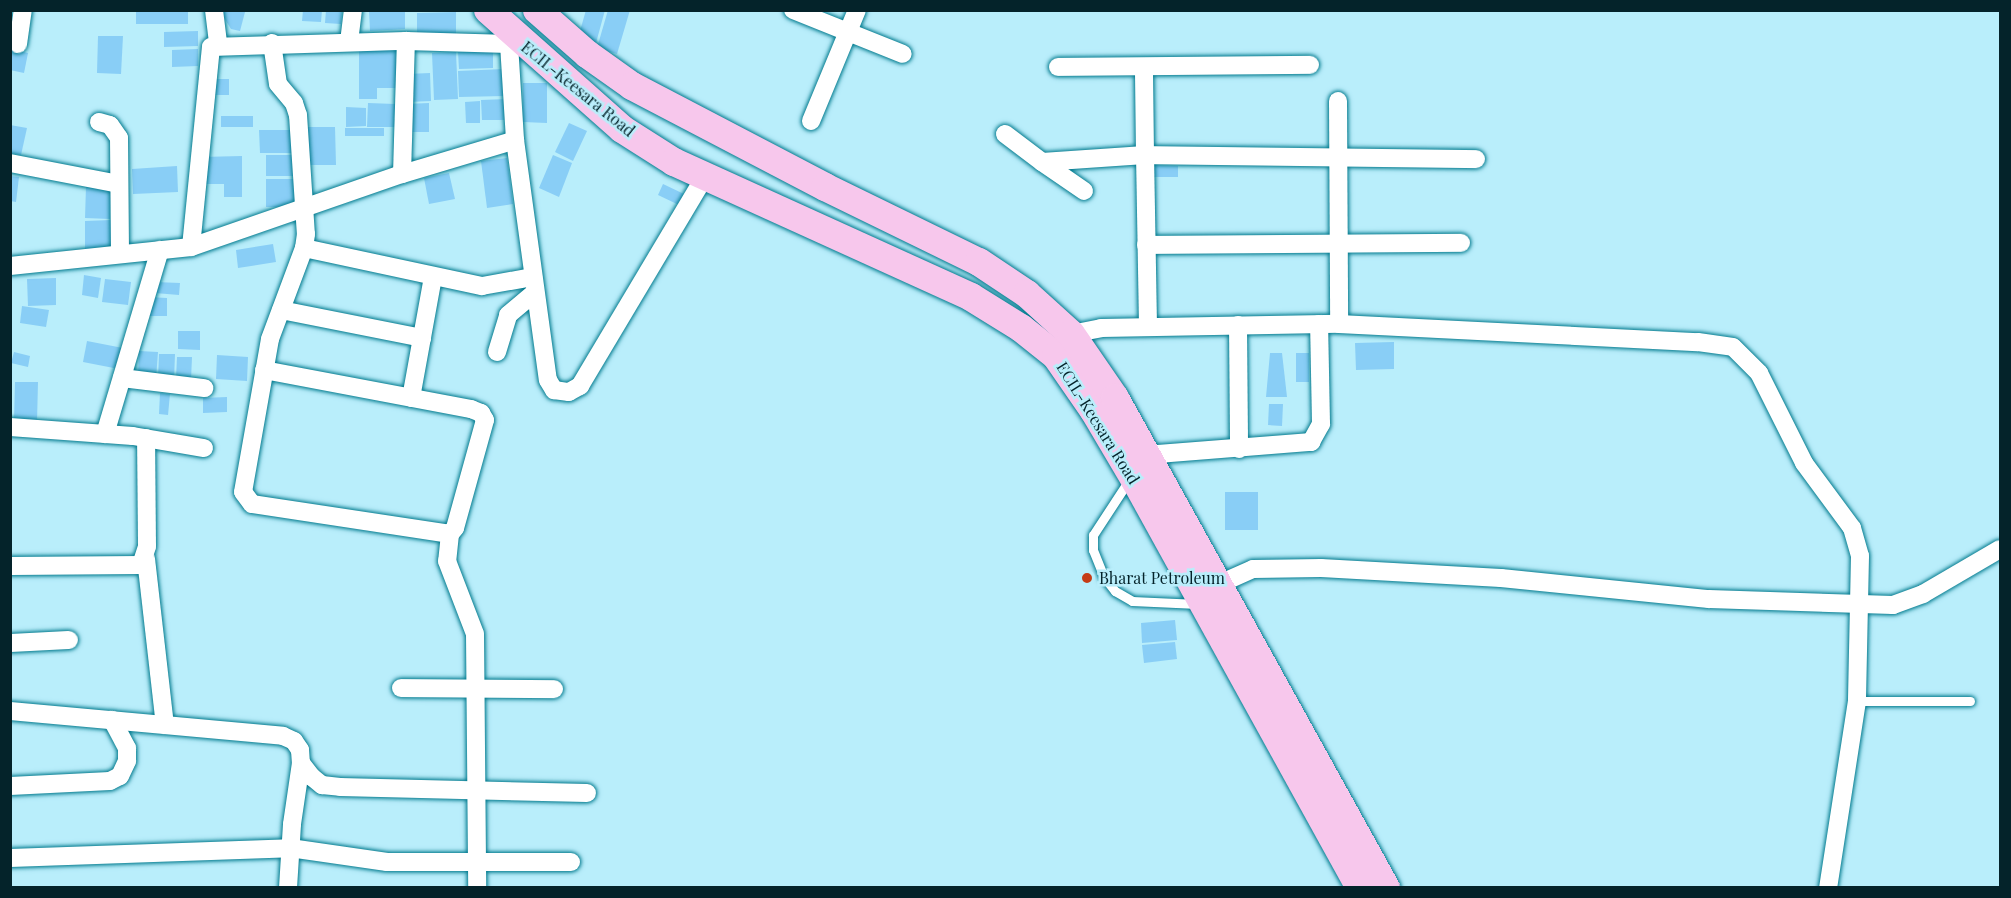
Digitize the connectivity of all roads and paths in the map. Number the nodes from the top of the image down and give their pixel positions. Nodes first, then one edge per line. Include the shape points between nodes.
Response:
1 (23, 10) edge
2 (214, 10) edge
3 (353, 10) edge
4 (488, 10) edge
5 (537, 10) edge
6 (793, 10) edge
7 (857, 10) edge
8 (847, 32) junction
9 (512, 40) junction
10 (406, 41) junction
11 (349, 42) junction
12 (272, 43) junction
13 (18, 44) dead end
14 (218, 44) junction
15 (903, 54) dead end
16 (1310, 65) dead end
17 (1058, 67) dead end
18 (1144, 68) junction
19 (1338, 101) dead end
20 (811, 121) dead end
21 (99, 122) dead end
22 (1005, 134) dead end
23 (515, 140) junction
24 (1144, 155) junction
25 (1339, 159) junction
26 (1476, 159) dead end
27 (1042, 162) junction
28 (10, 163) edge
29 (402, 174) junction
30 (705, 176) junction
31 (119, 183) junction
32 (1084, 191) dead end
33 (303, 210) junction
34 (1339, 243) junction
35 (1461, 243) dead end
36 (1146, 244) junction
37 (190, 247) junction
38 (304, 248) junction
39 (160, 250) junction
40 (120, 253) junction
41 (10, 266) edge
42 (433, 277) junction
43 (534, 285) junction
44 (281, 310) junction
45 (1319, 324) junction
46 (1339, 324) junction
47 (1238, 325) junction
48 (1148, 326) junction
49 (1071, 334) junction
50 (422, 338) junction
51 (497, 352) dead end
52 (264, 370) junction
53 (122, 378) junction
54 (204, 388) dead end
55 (411, 398) junction
56 (10, 427) edge
57 (105, 434) junction
58 (146, 438) junction
59 (204, 448) dead end
60 (1239, 449) junction
61 (1138, 466) junction
62 (450, 534) junction
63 (2001, 549) edge
64 (146, 559) junction
65 (10, 566) edge
66 (1210, 594) junction
67 (1857, 606) junction
68 (69, 640) dead end
69 (10, 643) edge
70 (401, 688) dead end
71 (554, 689) dead end
72 (474, 690) junction
73 (1857, 701) junction
74 (1970, 701) dead end
75 (10, 711) edge
76 (112, 720) junction
77 (165, 725) junction
78 (301, 763) junction
79 (10, 786) edge
80 (474, 792) junction
81 (587, 793) dead end
82 (290, 848) junction
83 (10, 858) edge
84 (571, 862) dead end
85 (476, 864) junction
86 (288, 888) edge
87 (477, 888) edge
88 (1360, 888) edge
89 (1386, 888) edge
90 (1828, 888) edge

1 - 13 street
2 - 14 street
3 - 11 street
4 - 9 main road, ECIL-Keesara Road
5 - 49 main road, ECIL-Keesara Road via 587,54 632,86 825,188 924,232 1028,294
6 - 8 street
7 - 8 street
8 - 15 street
8 - 20 street
9 - 10 street
9 - 23 street
9 - 30 main road, ECIL-Keesara Road via 622,129 674,162
10 - 11 street
10 - 29 street
11 - 12 street
12 - 14 street
12 - 33 street via 278,84 294,103 298,115
14 - 37 street via 209,52
16 - 18 street
17 - 18 street
18 - 24 street
19 - 25 street
21 - 31 street via 110,125 119,138
22 - 27 street
23 - 29 street
23 - 43 street
24 - 25 street
24 - 27 street
24 - 36 street
25 - 26 street
25 - 34 street
27 - 32 street
28 - 31 street
29 - 33 street
30 - 43 street via 580,386 569,392 554,390 548,380
30 - 61 main road, ECIL-Keesara Road via 971,297 1056,356
31 - 40 street
33 - 37 street
33 - 38 street
34 - 35 street
34 - 36 street
34 - 46 street
36 - 48 street
37 - 39 street
38 - 42 street
38 - 44 street
39 - 40 street
39 - 53 street
40 - 41 street
42 - 43 street via 483,286
42 - 50 street
43 - 51 street via 508,315
44 - 50 street
44 - 52 street
45 - 46 street
45 - 47 street
45 - 60 street via 1318,435 1306,444
46 - 67 street via 1734,347 1759,373 1804,463 1852,528 1860,556
47 - 48 street
47 - 60 street
48 - 49 street
49 - 61 main road, ECIL-Keesara Road via 1115,398
50 - 55 street
52 - 55 street
52 - 62 street via 243,492 246,500
53 - 54 street
53 - 57 street
55 - 62 street via 471,409 481,413 485,420 455,528
56 - 57 street
57 - 58 street
58 - 59 street
58 - 64 street
60 - 61 street
61 - 66 main road, ECIL-Keesara Road
61 - 66 lane via 1093,535 1104,577 1115,591 1132,601
62 - 72 street via 447,561 475,634
63 - 67 street via 1923,594 1893,605
64 - 65 street via 141,565 130,566
64 - 77 street
66 - 67 street via 1253,569 1321,568 1501,578 1709,599
66 - 88 main road, ECIL-Keesara Road
66 - 89 main road, ECIL-Keesara Road
67 - 73 street
68 - 69 street
70 - 72 street
71 - 72 street
72 - 80 street
73 - 74 lane
73 - 90 street
75 - 76 street
76 - 77 street
76 - 79 street via 127,748 127,761 120,776 110,781
77 - 78 street via 283,736 294,741
78 - 80 street via 322,785
78 - 82 street
80 - 81 street
80 - 85 street
82 - 83 street
82 - 85 street via 387,862
82 - 86 street
84 - 85 street
85 - 87 street

